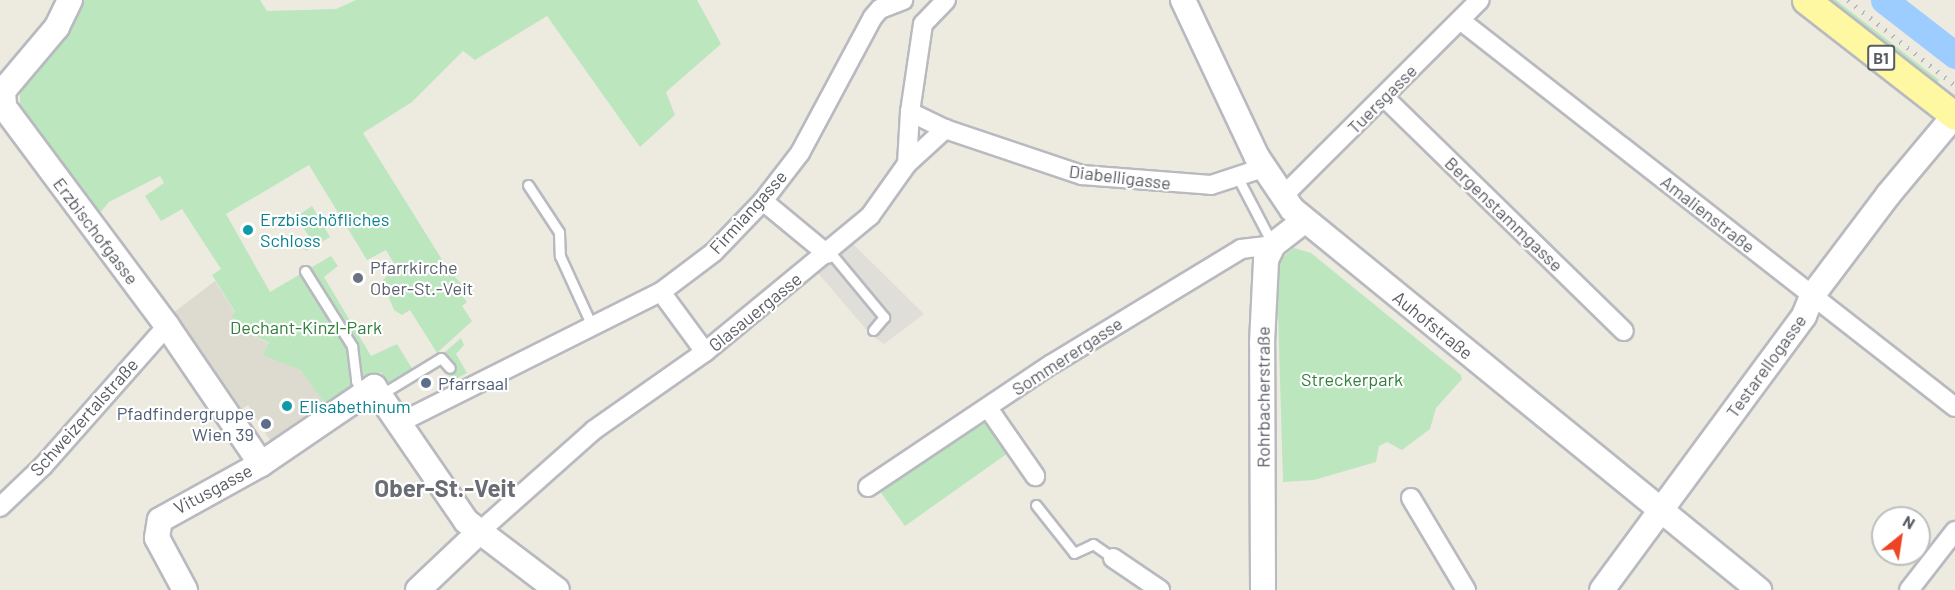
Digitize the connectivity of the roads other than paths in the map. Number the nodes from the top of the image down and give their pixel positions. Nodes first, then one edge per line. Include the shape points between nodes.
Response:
1 (70, 0) edge
2 (904, 0) edge
3 (946, 0) edge
4 (1183, 0) edge
5 (1480, 0) edge
6 (1806, 0) edge
7 (1460, 20) junction
8 (923, 24) junction
9 (2, 91) edge
10 (1384, 97) junction
11 (910, 112) junction
12 (1955, 116) edge
13 (945, 129) junction
14 (907, 164) junction
15 (1263, 168) junction
16 (1238, 178) junction
17 (528, 185) dead end
18 (1282, 197) junction
19 (763, 201) junction
20 (1304, 220) junction
21 (1273, 245) junction
22 (828, 253) junction
23 (305, 271) dead end
24 (661, 292) junction
25 (1812, 296) junction
26 (167, 326) junction
27 (591, 326) junction
28 (873, 330) dead end
29 (1624, 331) dead end
30 (705, 352) junction
31 (450, 368) dead end
32 (372, 392) junction
33 (1955, 407) edge
34 (988, 408) junction
35 (399, 423) junction
36 (261, 464) junction
37 (1035, 476) dead end
38 (868, 487) dead end
39 (1411, 498) dead end
40 (1036, 504) dead end
41 (0, 507) edge
42 (1662, 509) junction
43 (1955, 531) edge
44 (478, 533) junction
45 (1113, 558) joint
46 (185, 590) edge
47 (418, 590) edge
48 (557, 590) edge
49 (1160, 590) edge
50 (1263, 590) edge
51 (1466, 590) edge
52 (1602, 590) edge
53 (1759, 590) edge
54 (1909, 590) edge

1 - 9 street, Erzbischofgasse via 44,45
2 - 8 street via 919,10
2 - 19 street, Firmiangasse via 880,9 873,17 800,153
3 - 8 street
4 - 15 street, Auhofstraße
5 - 7 street, Tuersgasse
6 - 12 main road, B1
7 - 10 street, Tuersgasse
7 - 25 street, Amalienstraße
8 - 11 street
9 - 26 street, Erzbischofgasse via 4,107
10 - 18 street, Tuersgasse
10 - 29 street, Bergenstammgasse
11 - 13 street, Diabelligasse
11 - 14 street
12 - 25 street, Testarellogasse via 1888,195
13 - 14 street
13 - 16 street, Diabelligasse via 1082,175 1184,186
14 - 22 street, Glasauergasse via 870,216
15 - 16 street, Diabelligasse
15 - 18 street, Auhofstraße
16 - 21 lane
17 - 27 lane via 559,232 561,256
18 - 20 street, Auhofstraße
19 - 22 street
19 - 24 street, Firmiangasse via 714,252
20 - 21 street
20 - 42 street, Auhofstraße
21 - 34 street, Sommerergasse via 1240,249
21 - 50 street, Rohrbacherstraße via 1266,260 1262,314
22 - 28 lane via 884,317
22 - 30 street, Glasauergasse
23 - 32 lane via 352,346 356,381
24 - 27 street, Firmiangasse
24 - 30 street
25 - 33 street, Amalienstraße
25 - 42 street, Testarellogasse via 1804,316
26 - 36 street, Erzbischofgasse
26 - 41 street, Schweizertalstraße via 43,466
27 - 35 street, Firmiangasse
30 - 44 street, Glasauergasse via 594,430
31 - 32 lane via 441,358
32 - 35 street
32 - 36 street, Vitusgasse
34 - 37 street
34 - 38 street, Sommerergasse
35 - 44 street via 460,514
36 - 46 street, Vitusgasse via 160,520 158,538
39 - 51 street
40 - 45 lane via 1074,553 1093,544
42 - 52 street, Testarellogasse
42 - 53 street, Auhofstraße
43 - 54 street
44 - 47 street
44 - 48 street
45 - 49 street

